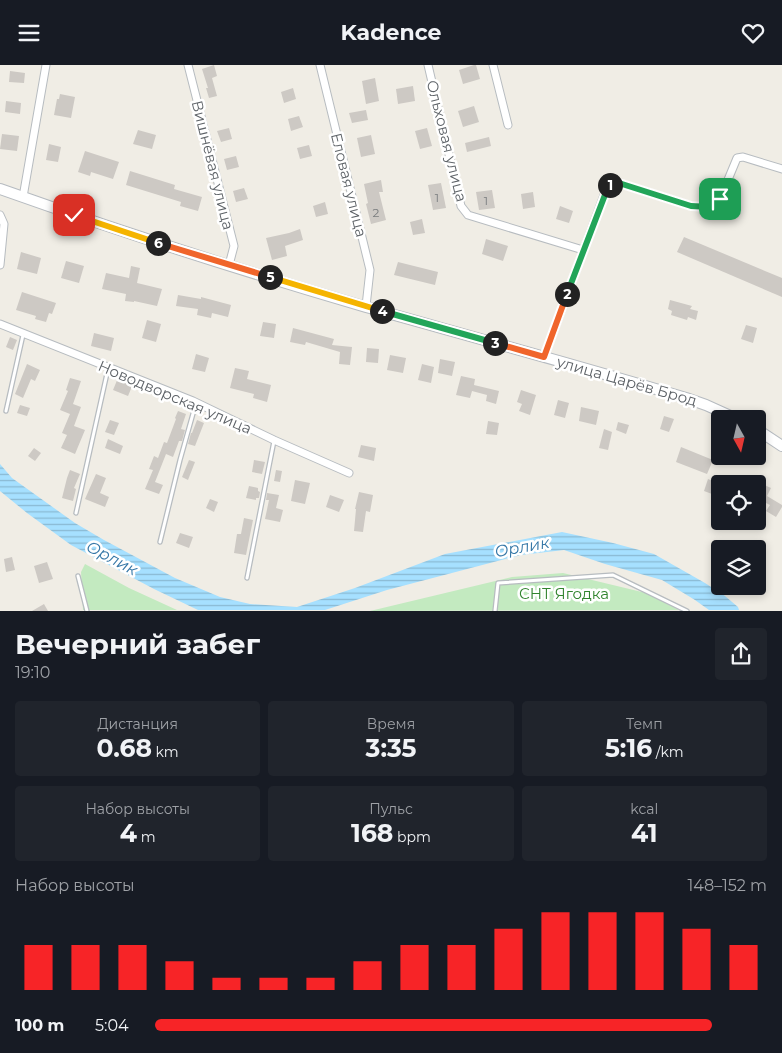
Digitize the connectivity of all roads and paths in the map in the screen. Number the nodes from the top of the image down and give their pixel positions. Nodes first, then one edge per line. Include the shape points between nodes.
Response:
1 (46, 65) edge
2 (188, 65) edge
3 (320, 65) edge
4 (428, 65) edge
5 (493, 65) edge
6 (508, 125) dead end
7 (782, 169) edge
8 (0, 189) edge
9 (23, 197) junction
10 (0, 215) edge
11 (583, 250) junction
12 (0, 265) edge
13 (229, 265) junction
14 (366, 306) junction
15 (0, 324) edge
16 (24, 334) junction
17 (544, 357) junction
18 (109, 368) junction
19 (196, 403) junction
20 (718, 410) edge
21 (6, 411) dead end
22 (766, 435) edge
23 (274, 440) junction
24 (782, 446) edge
25 (349, 473) dead end
26 (76, 513) dead end
27 (160, 542) dead end
28 (78, 576) dead end
29 (248, 578) dead end
30 (87, 611) edge
31 (495, 611) edge
32 (687, 611) edge

1 - 9 street
2 - 13 street, Вишнёвая улица via 234,246
3 - 14 street, Еловая улица via 370,270
4 - 11 street, Ольховая улица via 461,206 468,215
5 - 6 street
7 - 11 street via 743,157 736,158 720,199 710,207 691,206 614,183 608,187
8 - 9 street, улица Царёв Брод
9 - 13 street, улица Царёв Брод
10 - 12 street via 4,224
11 - 17 street
13 - 14 street, улица Царёв Брод
14 - 17 street, улица Царёв Брод
15 - 16 street, Новодворская улица
16 - 18 street, Новодворская улица
16 - 21 lane
17 - 20 street, улица Царёв Брод
18 - 19 street, Новодворская улица
18 - 26 lane
19 - 23 street, Новодворская улица
19 - 27 lane
22 - 24 street
23 - 25 street, Новодворская улица
23 - 29 lane
28 - 30 lane
31 - 32 lane via 498,583 613,575

